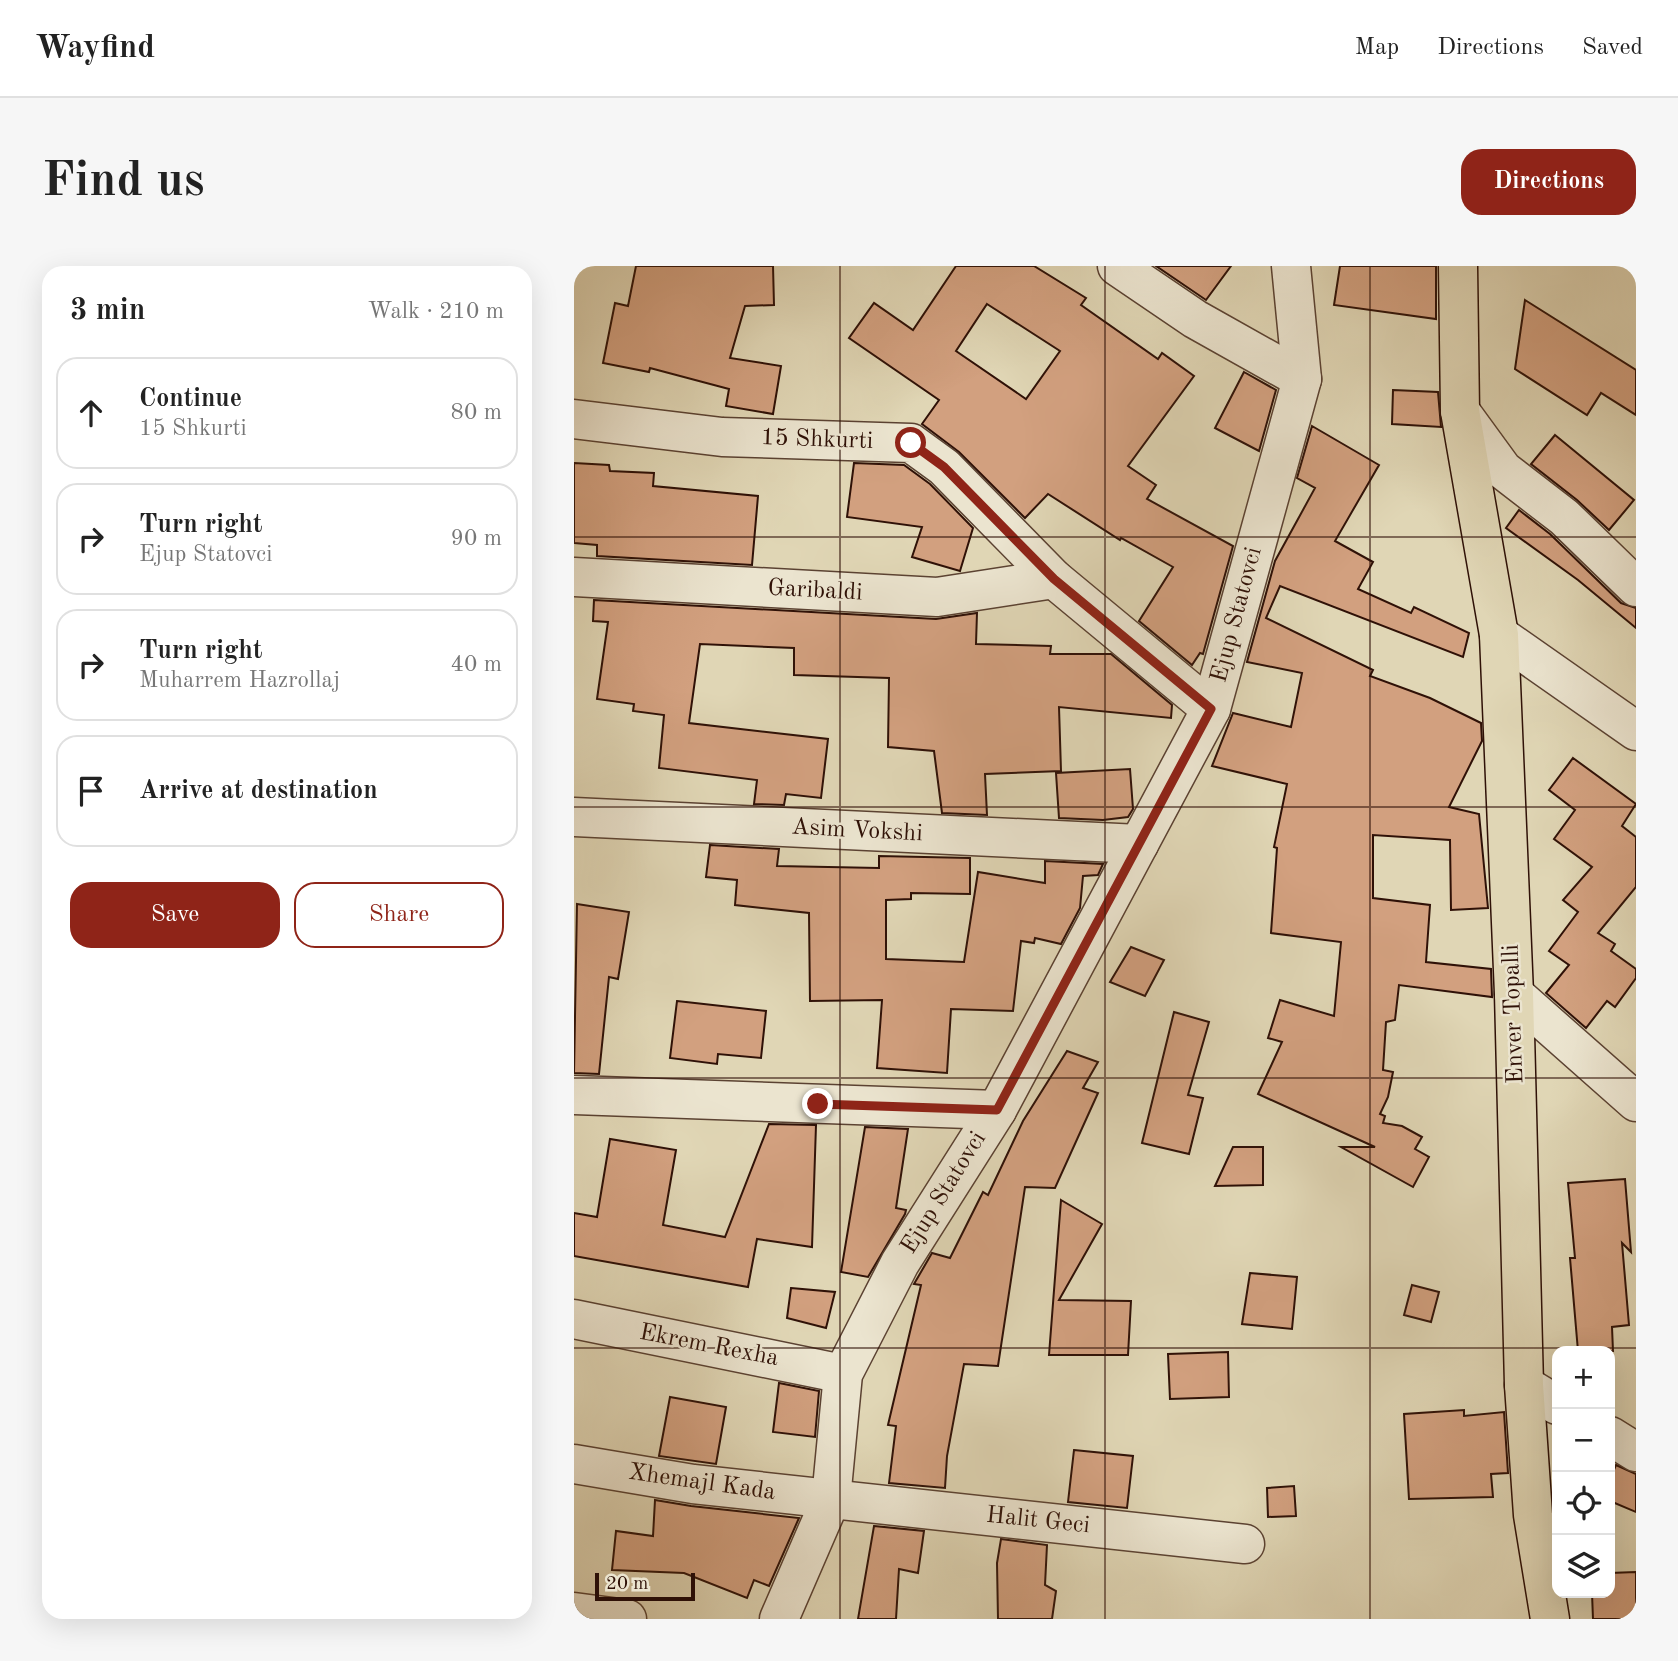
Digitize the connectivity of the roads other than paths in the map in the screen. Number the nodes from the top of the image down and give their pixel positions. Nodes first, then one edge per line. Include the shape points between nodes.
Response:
1 (1116, 266) edge
2 (1291, 266) edge
3 (1458, 266) edge
4 (1302, 379) junction
5 (1460, 411) junction
6 (574, 419) edge
7 (574, 577) edge
8 (1054, 579) junction
9 (1636, 587) edge
10 (1499, 635) junction
11 (1211, 709) junction
12 (1636, 731) edge
13 (574, 817) edge
14 (1139, 844) junction
15 (1514, 993) junction
16 (574, 1095) edge
17 (1636, 1102) edge
18 (997, 1110) junction
19 (574, 1319) edge
20 (843, 1374) junction
21 (1524, 1385) junction
22 (1552, 1402) edge
23 (1615, 1439) edge
24 (1636, 1452) edge
25 (574, 1464) edge
26 (831, 1499) junction
27 (1245, 1544) dead end
28 (574, 1612) edge
29 (627, 1619) edge
30 (779, 1619) edge
31 (1550, 1619) edge

1 - 4 street via 1195,319
2 - 4 street, Ejup Statovci
3 - 5 main road, Enver Topalli
4 - 11 street, Ejup Statovci
5 - 9 street via 1503,470 1564,517
5 - 10 main road, Enver Topalli
6 - 8 street, 15 Shkurti via 722,437 911,443 944,467
7 - 8 street, Garibaldi via 937,597
8 - 11 street, 15 Shkurti
10 - 12 street
10 - 15 main road, Enver Topalli
11 - 14 street, Ejup Statovci
13 - 14 street, Asim Vokshi
14 - 18 street, Ejup Statovci
15 - 17 street
15 - 21 main road, Enver Topalli
16 - 18 street
18 - 20 street, Ejup Statovci via 900,1263
19 - 20 street, Ekrem Rexha
20 - 26 street, Ejup Statovci
21 - 22 street
21 - 31 main road, Enver Topalli via 1533,1515
23 - 24 street
25 - 26 street, Xhemajl Kada
26 - 27 street, Halit Geci
26 - 30 street, Ejup Statovci
28 - 29 street

